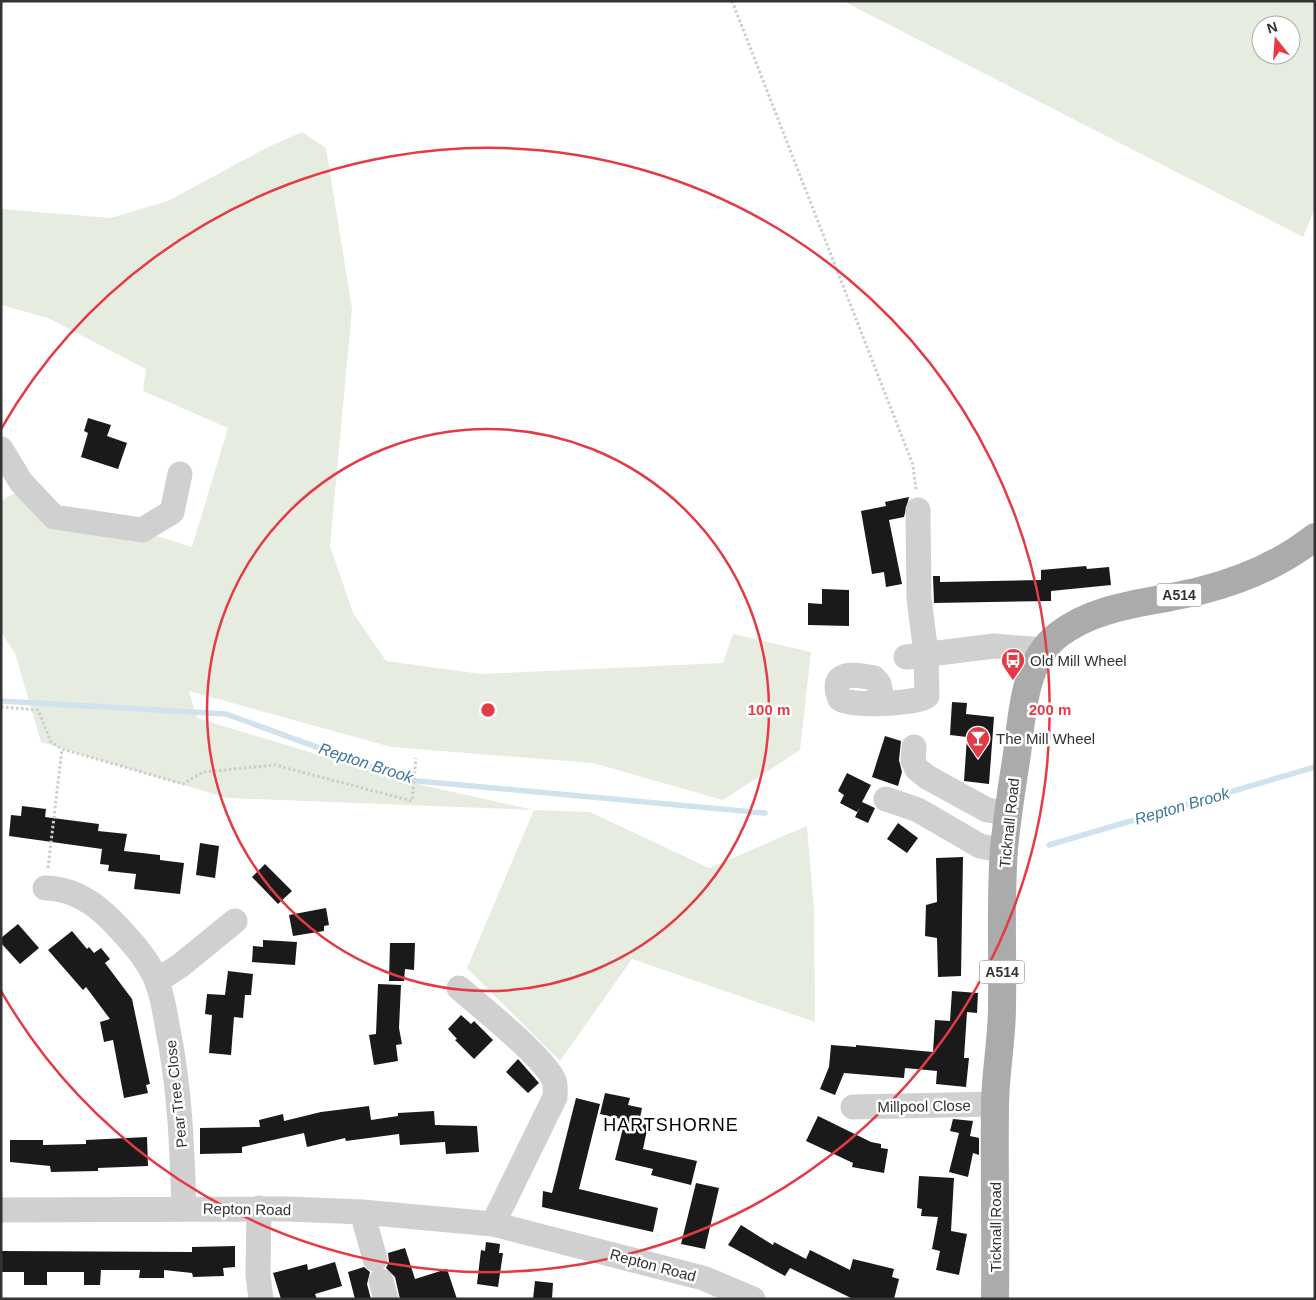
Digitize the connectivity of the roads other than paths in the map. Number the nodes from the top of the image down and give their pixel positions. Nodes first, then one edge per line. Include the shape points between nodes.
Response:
1 (1, 449) edge
2 (180, 474) dead end
3 (918, 510) road end
4 (1315, 537) edge
5 (1044, 650) junction
6 (916, 656) junction
7 (883, 703) dead end
8 (914, 746) dead end
9 (968, 797) junction
10 (886, 799) dead end
11 (1008, 813) junction
12 (962, 836) junction
13 (1004, 851) junction
14 (45, 888) road end
15 (235, 921) dead end
16 (157, 981) junction
17 (459, 988) dead end
18 (995, 1104) junction
19 (853, 1107) dead end
20 (184, 1208) junction
21 (259, 1208) junction
22 (1, 1210) edge
23 (362, 1212) junction
24 (493, 1224) junction
25 (381, 1279) edge
26 (261, 1299) edge
27 (753, 1299) edge
28 (996, 1299) edge

1 - 2 street via 21,482 54,517 142,530 172,512
3 - 6 street
4 - 5 main road, Ticknall Road / A514 via 1282,558 1234,580 1091,616 1071,626
5 - 6 street via 994,646
5 - 11 main road, Ticknall Road / A514 via 1028,687
6 - 7 street via 927,696 917,701
8 - 9 street via 913,762 917,769
9 - 11 street via 987,810
9 - 12 street
10 - 12 street via 918,810
11 - 13 main road, Ticknall Road / A514
12 - 13 street via 980,846
13 - 18 main road, Ticknall Road / A514 via 1002,1010
14 - 16 street, Pear Tree Close via 63,888 106,914 142,957
15 - 16 street
16 - 20 street, Pear Tree Close via 178,1089
17 - 24 street via 524,1045 550,1072 555,1082 555,1097
18 - 19 street, Millpool Close
18 - 28 main road, Ticknall Road / A514
20 - 21 street, Repton Road
20 - 22 street, Repton Road
21 - 23 street, Repton Road
21 - 26 street
23 - 24 street, Repton Road
23 - 25 street
24 - 27 street, Repton Road via 703,1278

